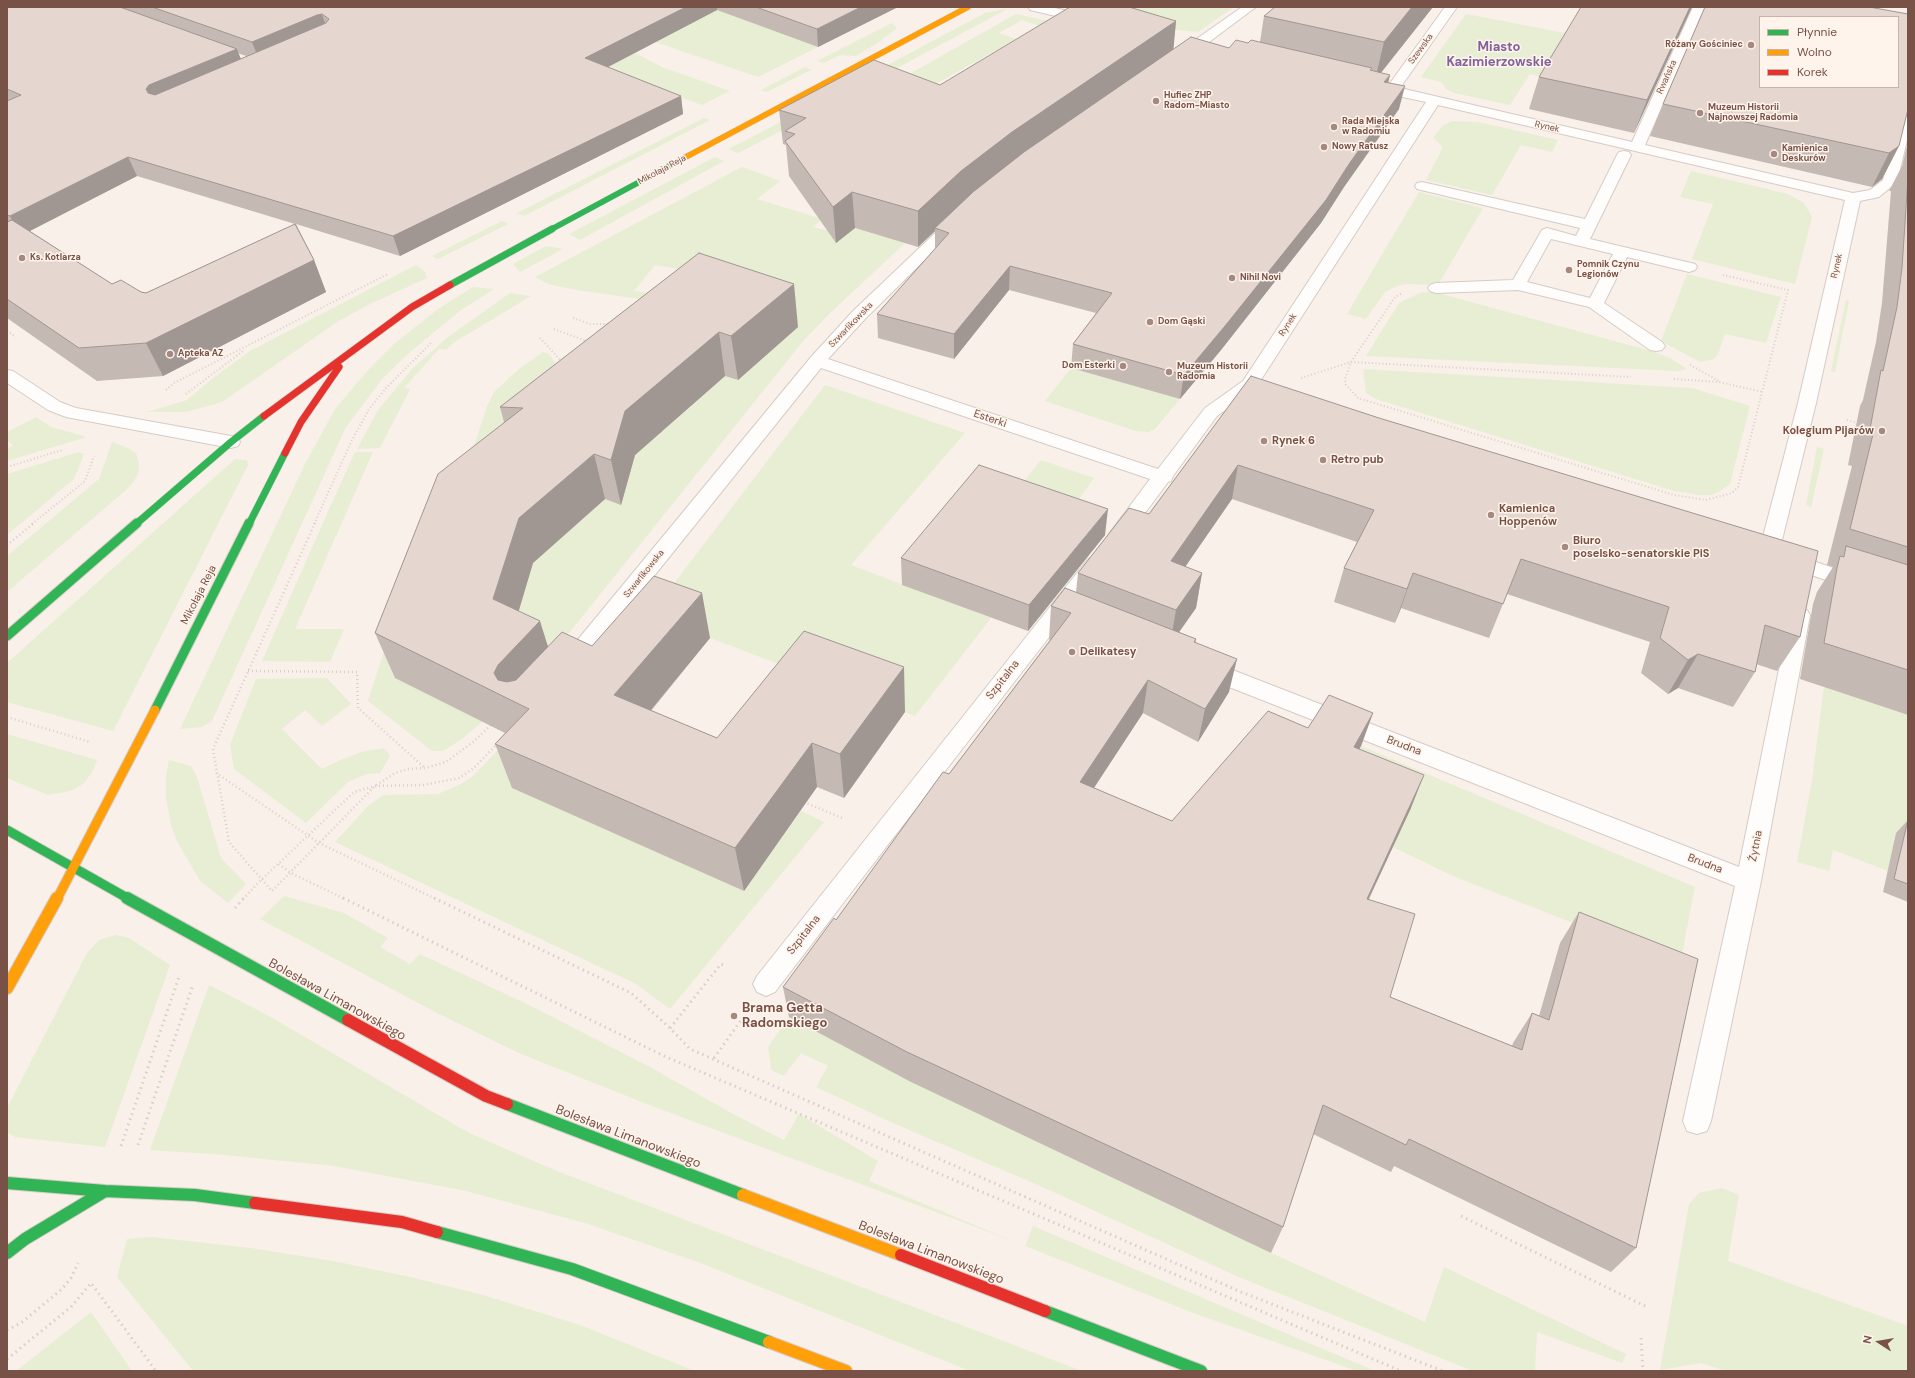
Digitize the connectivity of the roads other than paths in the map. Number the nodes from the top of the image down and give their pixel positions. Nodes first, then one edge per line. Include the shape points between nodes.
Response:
1 (968, 7) edge
2 (1034, 7) edge
3 (1250, 7) edge
4 (1451, 7) edge
5 (1699, 7) edge
6 (1105, 23) edge
7 (1166, 66) edge
8 (1360, 83) edge
9 (1391, 90) junction
10 (1434, 100) junction
11 (1908, 106) edge
12 (1630, 152) junction
13 (1422, 186) dead end
14 (1853, 197) junction
15 (967, 211) edge
16 (1589, 225) junction
17 (1581, 242) junction
18 (1623, 251) junction
19 (1690, 267) road end
20 (1518, 285) junction
21 (1436, 288) road end
22 (1595, 304) junction
23 (363, 342) junction
24 (1656, 346) dead end
25 (817, 361) junction
26 (7, 375) edge
27 (1256, 387) joint
28 (232, 442) junction
29 (1164, 477) junction
30 (101, 556) junction
31 (1807, 585) junction
32 (1908, 601) edge
33 (22, 610) dead end
34 (1058, 611) junction
35 (1081, 620) edge
36 (7, 636) edge
37 (1185, 660) edge
38 (560, 677) edge
39 (7, 830) edge
40 (74, 869) junction
41 (1749, 881) junction
42 (766, 984) road end
43 (7, 988) edge
44 (1697, 1121) dead end
45 (7, 1183) edge
46 (105, 1191) junction
47 (7, 1253) edge
48 (846, 1371) edge
49 (1201, 1371) edge

1 - 23 street, Mikołaja Reja via 476,269 412,307
2 - 6 street
3 - 7 street
4 - 9 street, Szewska
5 - 12 street, Rwańska
8 - 9 street
9 - 10 street
10 - 12 street, Rynek
10 - 27 street, Rynek
11 - 14 street via 1890,182 1874,194
12 - 14 street, Rynek
12 - 16 street, Rwańska
13 - 16 street
14 - 31 street, Rynek via 1807,403 1762,549
15 - 25 street, Szwarlikowska via 859,315
16 - 17 street, Rwańska
17 - 18 street
17 - 20 street via 1546,233
18 - 19 street
18 - 22 street
20 - 21 street
20 - 22 street
22 - 24 street
23 - 28 street, Mikołaja Reja
23 - 40 street, Mikołaja Reja via 340,365 301,422
25 - 29 street, Esterki
25 - 38 street, Szwarlikowska
26 - 28 street via 54,406 72,412
27 - 29 street, Szpitalna via 1211,412
28 - 30 street, Mikołaja Reja
29 - 34 street, Szpitalna
30 - 33 street
30 - 36 street, Mikołaja Reja
31 - 32 street
31 - 41 street, Żytnia
34 - 35 street
34 - 42 street, Szpitalna
37 - 41 street, Brudna
39 - 40 street, Bolesława Limanowskiego
40 - 43 street, Mikołaja Reja
40 - 49 street, Bolesława Limanowskiego via 486,1096
41 - 44 street, Żytnia
45 - 46 street
46 - 47 street via 25,1239
46 - 48 street via 195,1195 402,1222 572,1269

